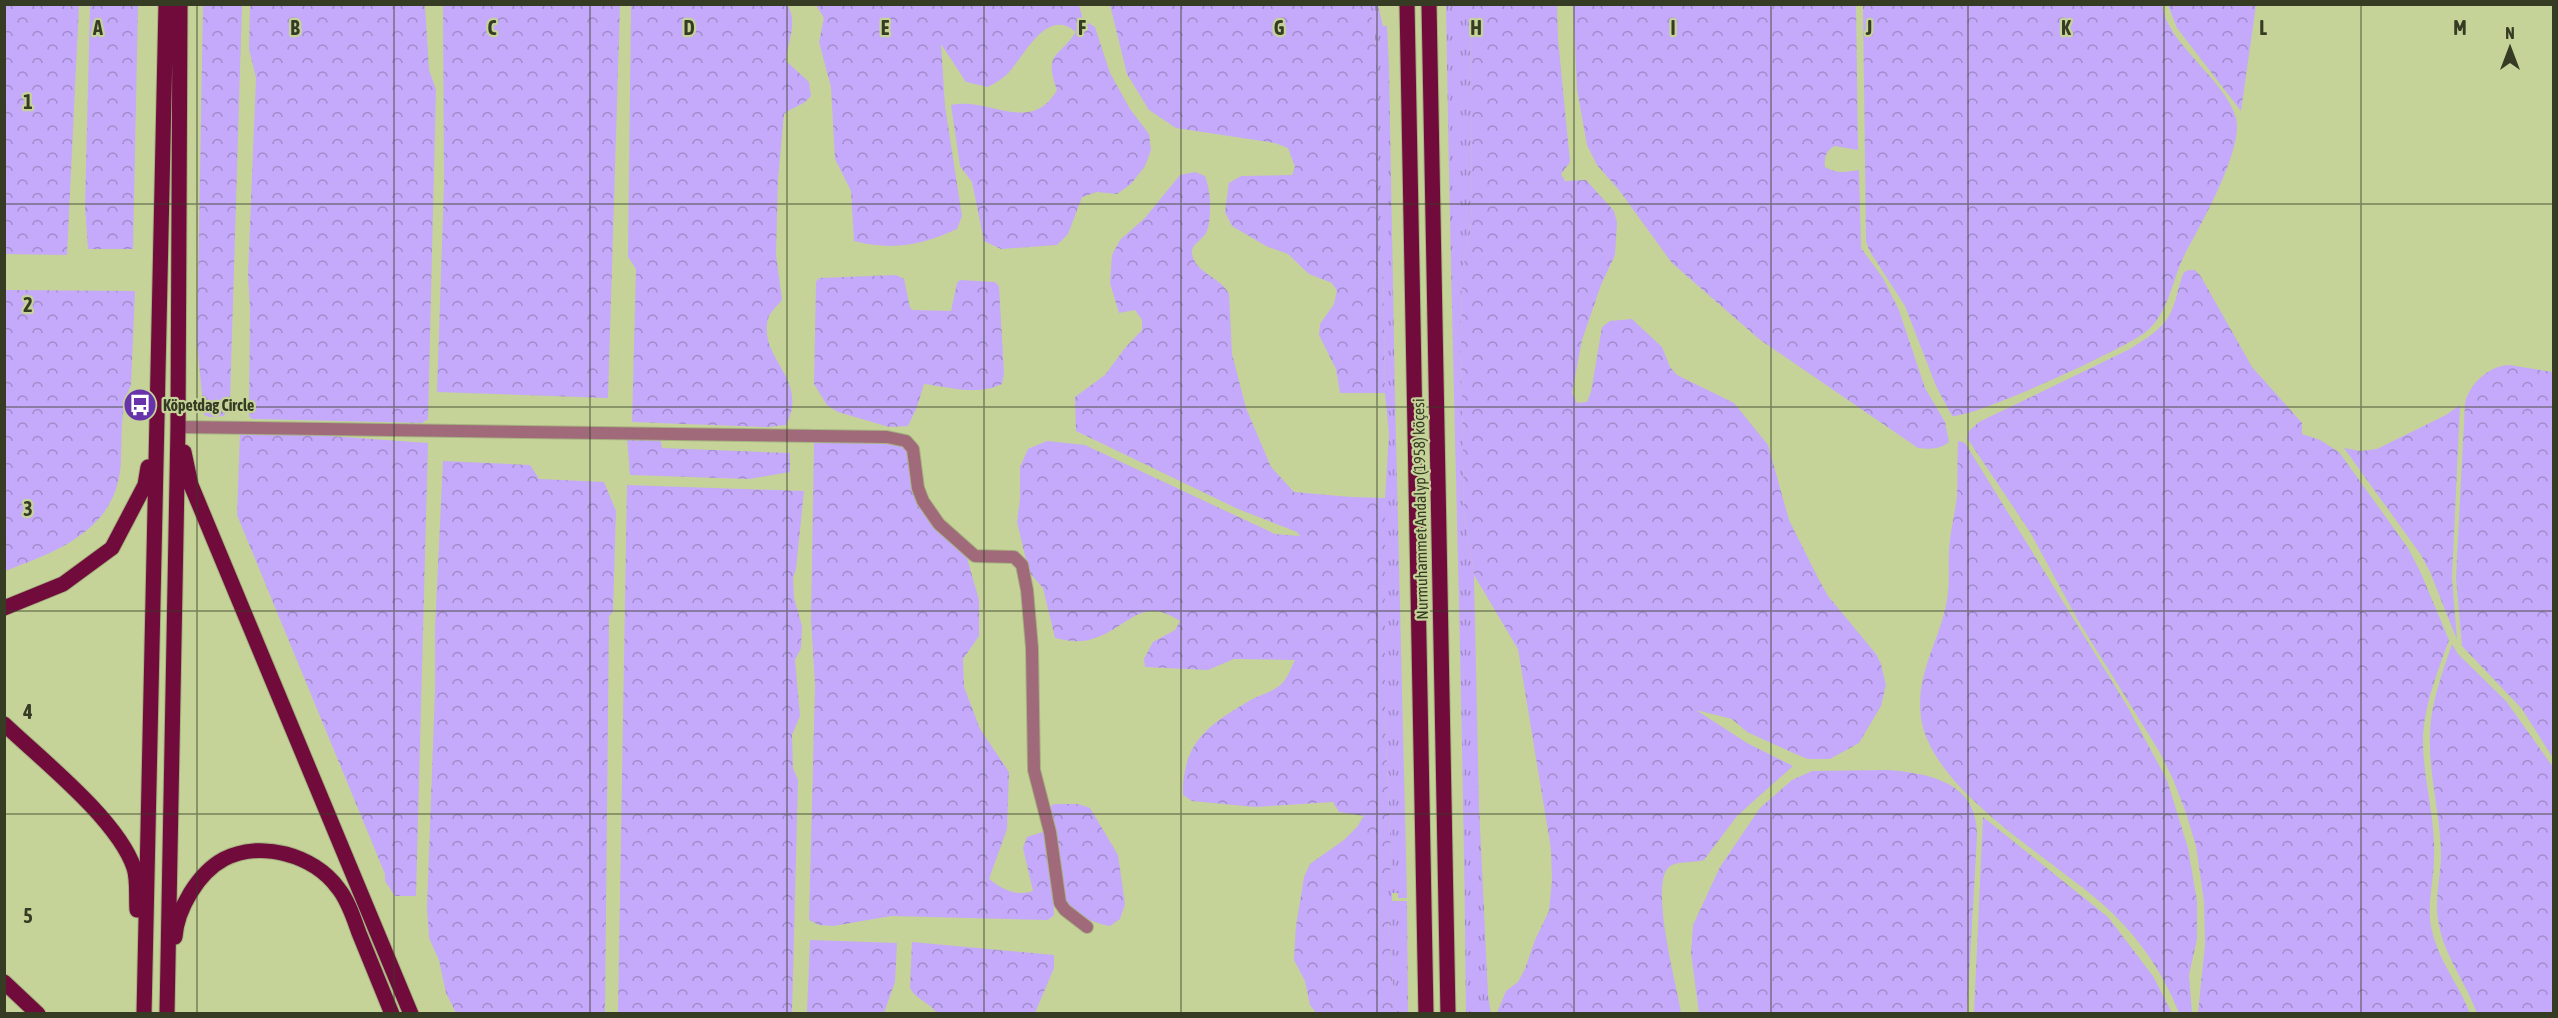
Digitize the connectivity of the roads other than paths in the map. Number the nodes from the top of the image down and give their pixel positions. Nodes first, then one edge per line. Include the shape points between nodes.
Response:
1 (166, 4) edge
2 (180, 4) edge
3 (1405, 4) edge
4 (1428, 4) edge
5 (156, 422) junction
6 (178, 427) junction
7 (4, 608) edge
8 (4, 724) edge
9 (1087, 927) dead end
10 (4, 982) edge
11 (38, 1014) edge
12 (143, 1014) edge
13 (167, 1014) edge
14 (392, 1014) edge
15 (411, 1014) edge
16 (1426, 1014) edge
17 (1448, 1014) edge

1 - 5 main road
2 - 6 main road
3 - 16 main road, Nurmuhammet Andalyp (1958) köçesi
4 - 17 main road, Nurmuhammet Andalyp (1958) köçesi
5 - 7 main road via 145,485 112,548 63,584
5 - 12 main road
6 - 9 street via 887,437 906,441 913,449 923,501 939,524 975,556 1008,556 1022,565 1032,648 1035,780 1050,832 1060,903
6 - 13 main road
6 - 15 main road via 191,485
8 - 12 main road via 100,815 124,846 135,870
10 - 11 main road
13 - 14 main road via 176,925 194,885 223,859 254,850 285,853 316,866 339,888

